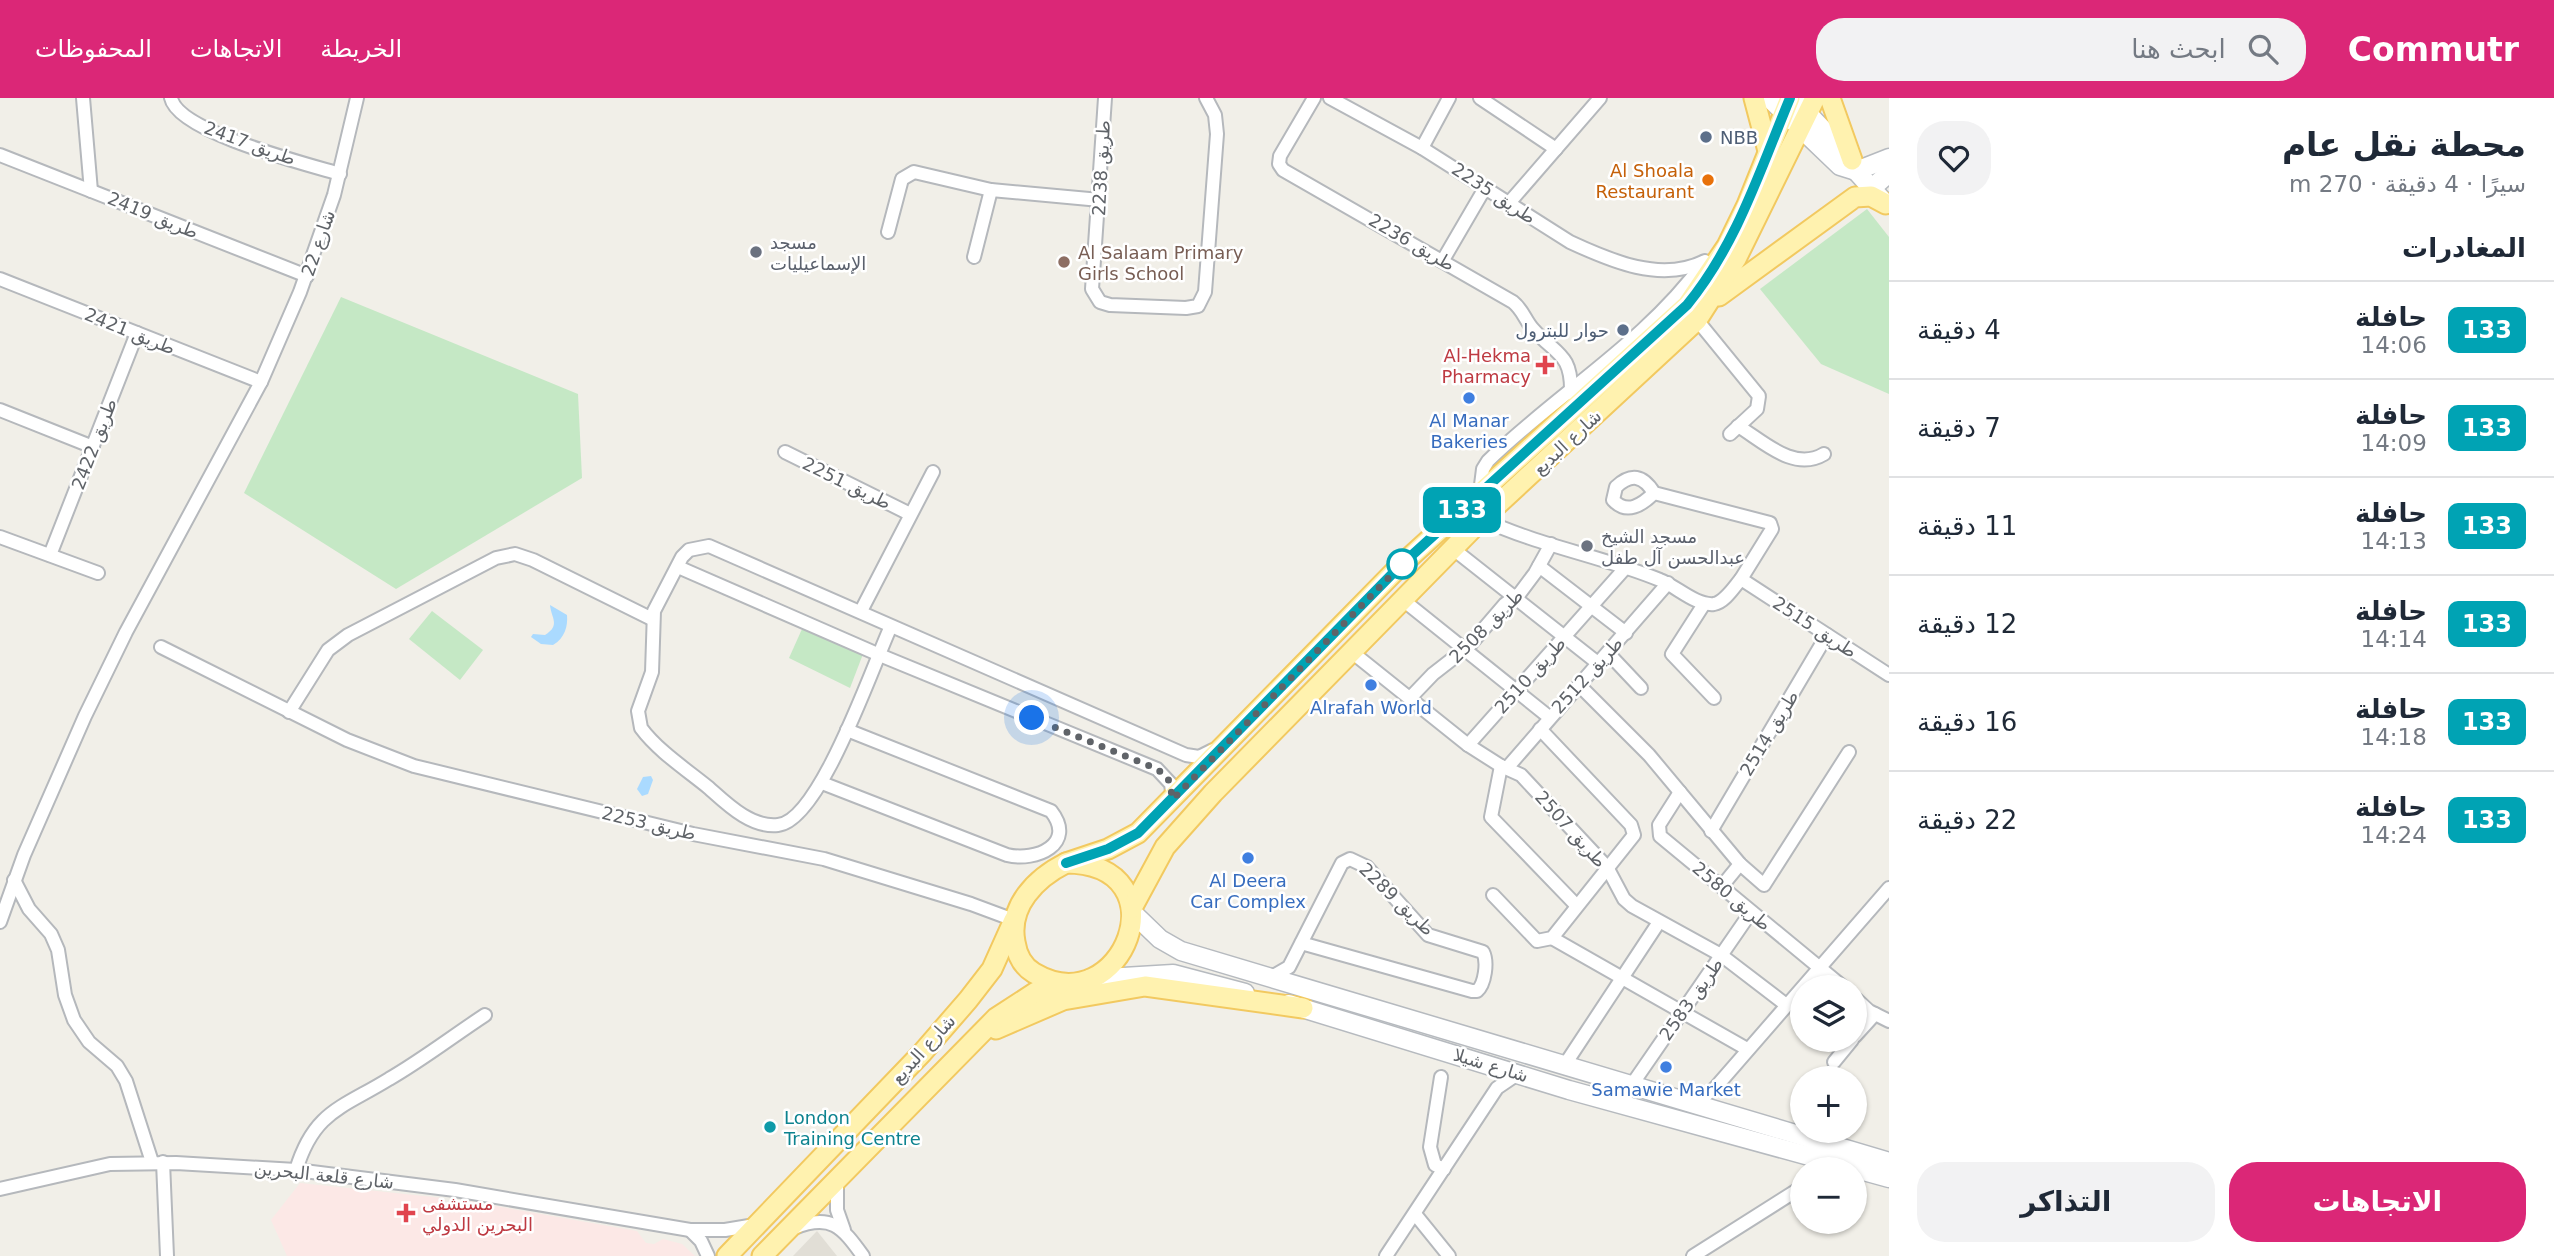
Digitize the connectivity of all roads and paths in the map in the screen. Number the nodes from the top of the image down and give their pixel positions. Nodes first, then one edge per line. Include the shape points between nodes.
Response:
1 (83, 98) edge
2 (171, 98) edge
3 (357, 98) edge
4 (1105, 98) edge
5 (1206, 98) edge
6 (1314, 98) edge
7 (1330, 98) edge
8 (1449, 98) edge
9 (1480, 98) edge
10 (1600, 98) edge
11 (1754, 98) edge
12 (1769, 98) edge
13 (1830, 98) edge
14 (1497, 102) edge
15 (1789, 103) edge
16 (1807, 114) edge
17 (1422, 148) junction
18 (1556, 149) junction
19 (1768, 152) junction
20 (0, 155) edge
21 (1889, 158) edge
22 (1854, 166) junction
23 (1889, 173) edge
24 (340, 174) junction
25 (1485, 188) junction
26 (1872, 188) junction
27 (991, 190) junction
28 (91, 191) junction
29 (1100, 200) junction
30 (1509, 203) junction
31 (1887, 206) edge
32 (888, 232) dead end
33 (1727, 246) junction
34 (974, 257) dead end
35 (1443, 260) junction
36 (1704, 261) junction
37 (1664, 272) junction
38 (307, 276) junction
39 (0, 279) edge
40 (1679, 293) junction
41 (1710, 303) junction
42 (1697, 320) junction
43 (137, 333) junction
44 (261, 382) junction
45 (1571, 402) junction
46 (0, 410) edge
47 (93, 447) junction
48 (785, 452) dead end
49 (1824, 454) dead end
50 (933, 472) dead end
51 (1654, 493) dead end
52 (910, 514) junction
53 (1482, 519) junction
54 (0, 537) edge
55 (1551, 544) junction
56 (1452, 548) junction
57 (50, 555) junction
58 (1539, 566) junction
59 (1627, 566) junction
60 (678, 567) junction
61 (98, 573) dead end
62 (1741, 579) junction
63 (1668, 583) junction
64 (1515, 597) junction
65 (1403, 600) junction
66 (1704, 604) junction
67 (1591, 606) junction
68 (861, 611) junction
69 (652, 619) junction
70 (891, 626) junction
71 (1626, 633) junction
72 (1827, 635) junction
73 (1565, 636) junction
74 (161, 647) dead end
75 (1465, 649) junction
76 (1353, 653) junction
77 (1608, 653) junction
78 (878, 654) junction
79 (1599, 664) junction
80 (1889, 675) edge
81 (1579, 685) junction
82 (1642, 688) dead end
83 (1517, 689) junction
84 (1410, 698) junction
85 (1714, 698) dead end
86 (289, 712) junction
87 (1549, 717) junction
88 (1244, 725) junction
89 (1540, 729) junction
90 (847, 730) junction
91 (1468, 745) junction
92 (1849, 752) dead end
93 (1504, 767) junction
94 (822, 783) junction
95 (1679, 792) junction
96 (1173, 799) junction
97 (774, 826) junction
98 (1711, 831) junction
99 (770, 849) junction
100 (1066, 863) junction
101 (1740, 864) junction
102 (1607, 867) junction
103 (14, 880) junction
104 (1722, 886) junction
105 (1889, 888) edge
106 (1493, 895) dead end
107 (1576, 905) junction
108 (1132, 910) junction
109 (1751, 912) junction
110 (1014, 920) junction
111 (0, 922) edge
112 (1658, 922) junction
113 (1552, 938) junction
114 (1301, 943) junction
115 (1721, 955) junction
116 (1821, 966) junction
117 (1289, 967) junction
118 (1830, 975) edge
119 (1622, 976) junction
120 (1270, 978) junction
121 (1090, 979) junction
122 (1060, 985) junction
123 (1296, 986) junction
124 (1785, 1004) junction
125 (1867, 1005) edge
126 (1303, 1008) junction
127 (1683, 1012) junction
128 (485, 1015) dead end
129 (1883, 1015) edge
130 (1867, 1028) edge
131 (974, 1042) junction
132 (1747, 1049) junction
133 (1842, 1052) edge
134 (1480, 1061) junction
135 (1834, 1062) dead end
136 (1564, 1066) junction
137 (1519, 1072) junction
138 (1441, 1077) dead end
139 (1631, 1086) junction
140 (1715, 1088) junction
141 (1492, 1095) junction
142 (1687, 1101) junction
143 (1725, 1112) junction
144 (1791, 1157) edge
145 (158, 1162) junction
146 (1889, 1162) edge
147 (1444, 1169) junction
148 (296, 1170) junction
149 (1867, 1173) edge
150 (838, 1177) junction
151 (1889, 1178) edge
152 (0, 1189) edge
153 (1790, 1194) edge
154 (1415, 1214) junction
155 (756, 1225) junction
156 (690, 1230) junction
157 (845, 1231) junction
158 (782, 1236) junction
159 (167, 1256) edge
160 (708, 1256) edge
161 (726, 1256) edge
162 (762, 1256) edge
163 (863, 1256) edge
164 (1386, 1256) edge
165 (1449, 1256) edge
166 (1693, 1256) edge

1 - 28 street
2 - 24 street, طريق 2417 via 179,114 209,130
3 - 24 street, شارع 22
4 - 29 street, طريق 2238
5 - 29 street, طريق 2238 via 1215,115 1217,134 1205,292 1198,306 1136,307 1100,302 1095,297
6 - 35 street, طريق 2236 via 1280,156 1280,167
7 - 17 street, طريق 2235
8 - 17 street
9 - 14 street
10 - 18 street
11 - 19 main road
12 - 15 main road
13 - 22 main road
14 - 18 street
15 - 16 main road
15 - 19 main road, شارع البديع
16 - 22 main road via 1840,166
16 - 41 main road, شارع البديع
17 - 25 street, طريق 2235
18 - 30 street
19 - 33 main road, شارع البديع
20 - 28 street, طريق 2419
21 - 22 main road
22 - 26 main road
23 - 26 main road
24 - 38 street, شارع 22
25 - 30 street, طريق 2235
25 - 35 street
26 - 31 main road
27 - 29 street
27 - 32 street via 907,174
27 - 34 street
28 - 38 street, طريق 2419
30 - 37 street, طريق 2235 via 1591,252
31 - 41 main road via 1871,196 1855,197
33 - 36 street
33 - 45 main road, شارع البديع via 1687,305
35 - 45 street, طريق 2236 via 1519,307 1533,329 1566,361 1571,373
36 - 37 street
36 - 40 street
37 - 40 street
38 - 44 street, شارع 22
39 - 43 street, طريق 2421
40 - 45 street
41 - 42 main road, شارع البديع
42 - 49 street via 1758,392 1759,405 1734,430 1794,460 1813,460
42 - 53 main road, شارع البديع
43 - 44 street, طريق 2421
43 - 47 street, طريق 2422
44 - 103 street, شارع 22 via 106,673
45 - 88 main road, شارع البديع
46 - 47 street
47 - 57 street, طريق 2422
48 - 52 street, طريق 2251
50 - 52 street, طريق 2251
51 - 62 street via 1770,523 1772,529
52 - 68 street, طريق 2251
53 - 55 street
53 - 56 main road, شارع البديع
54 - 57 street
55 - 58 street, طريق 2508
55 - 59 street
56 - 64 street
56 - 65 main road, شارع البديع
57 - 61 street
58 - 64 street, طريق 2508
58 - 67 street
59 - 63 street
59 - 67 street, طريق 2510
60 - 68 street via 689,550 709,545
60 - 69 street
60 - 78 street
62 - 66 street via 1721,601
62 - 72 street, طريق 2515
63 - 66 street
63 - 71 street, طريق 2512
64 - 73 street
64 - 75 street, طريق 2508
65 - 75 street
65 - 76 main road, شارع البديع
66 - 85 street via 1672,654
67 - 71 street
67 - 73 street, طريق 2510
68 - 70 street
69 - 86 street via 533,560 515,554 496,558 348,635 328,650
69 - 97 street via 653,663 638,711 641,728 731,807 751,820
70 - 78 street
70 - 88 street via 1192,757 1206,755
71 - 77 street, طريق 2512
72 - 80 street, طريق 2515
72 - 98 street, طريق 2514
73 - 79 street
73 - 83 street, طريق 2510
74 - 86 street, طريق 2253
75 - 83 street
75 - 84 street, طريق 2508
76 - 84 street, طريق 2507
76 - 108 main road, شارع البديع via 1183,827 1154,866
77 - 79 street, طريق 2512
77 - 82 street
78 - 90 street
78 - 96 street via 1157,769 1168,778
79 - 81 street, طريق 2512
81 - 87 street, طريق 2512
81 - 95 street
83 - 87 street
83 - 91 street, طريق 2510
84 - 91 street, طريق 2507
86 - 99 street, طريق 2253 via 414,766
87 - 89 street, طريق 2512
88 - 96 main road, شارع البديع
89 - 93 street, طريق 2512
89 - 102 street via 1634,830 1632,840
90 - 94 street
90 - 94 street via 1051,811 1060,831 1054,845 1031,857 1007,855
91 - 93 street, طريق 2507
92 - 101 street via 1768,883 1760,883
93 - 102 street, طريق 2507 via 1521,775
93 - 107 street via 1491,817
94 - 97 street via 794,819
95 - 98 street
95 - 104 street, طريق 2580 via 1659,825 1659,833
96 - 100 main road, شارع البديع via 1123,842
97 - 99 street
98 - 101 street
99 - 110 street, طريق 2253 via 824,859
100 - 108 main road via 1091,866 1113,876 1127,891
100 - 110 main road via 1033,886
101 - 104 street
102 - 107 street
102 - 112 street, طريق 2507 via 1624,899
103 - 111 street, شارع 22
103 - 145 street via 58,950 74,1020 126,1081
104 - 109 street, طريق 2580
105 - 116 street
106 - 113 street via 1536,941
107 - 113 street
108 - 120 main road, شارع شيلا via 1168,946
108 - 121 main road via 1120,954
109 - 115 street, طريق 2583
109 - 116 street, طريق 2580
110 - 122 main road via 1015,945 1022,962
110 - 155 main road, شارع البديع via 992,969 968,1000
112 - 115 street, طريق 2507
112 - 119 street
113 - 119 street
114 - 114 street, طريق 2289 via 1472,991 1482,986 1483,952 1428,935 1357,860 1342,863
114 - 117 street, طريق 2289
115 - 124 street, طريق 2507
115 - 127 street, طريق 2583
116 - 118 street, طريق 2580
116 - 124 street
117 - 120 street
117 - 123 street
119 - 127 street
119 - 136 street
120 - 123 main road, شارع شيلا
121 - 122 main road
121 - 126 main road, شارع شيلا via 1173,974
122 - 131 main road, شارع البديع via 1018,1001
123 - 136 main road, شارع شيلا
124 - 132 street
125 - 129 street
126 - 131 main road via 1172,989 1122,988 1044,1006
126 - 134 main road, شارع شيلا
127 - 132 street
127 - 139 street, طريق 2583
128 - 148 street via 391,1079 331,1111 303,1145
129 - 130 street
131 - 150 main road, شارع البديع
132 - 140 street
133 - 135 street
134 - 137 main road, شارع شيلا
134 - 141 street via 1492,1077
136 - 139 main road, شارع شيلا
137 - 141 street
137 - 144 main road, شارع شيلا
138 - 147 street via 1430,1147 1435,1165
139 - 142 main road, شارع شيلا
140 - 142 street
140 - 143 street
141 - 147 street
142 - 143 main road, شارع شيلا
143 - 146 main road, شارع شيلا
145 - 148 street, شارع قلعة البحرين
145 - 152 street, شارع قلعة البحرين via 78,1169
145 - 159 street
147 - 154 street
148 - 156 street, شارع قلعة البحرين
149 - 151 main road, شارع شيلا
150 - 157 street via 836,1210
150 - 158 main road, شارع البديع
153 - 166 street
154 - 164 street
154 - 165 street
155 - 156 street, شارع قلعة البحرين
155 - 161 main road, شارع البديع
156 - 160 street
157 - 158 street via 819,1220
157 - 163 street
158 - 162 main road, شارع البديع

